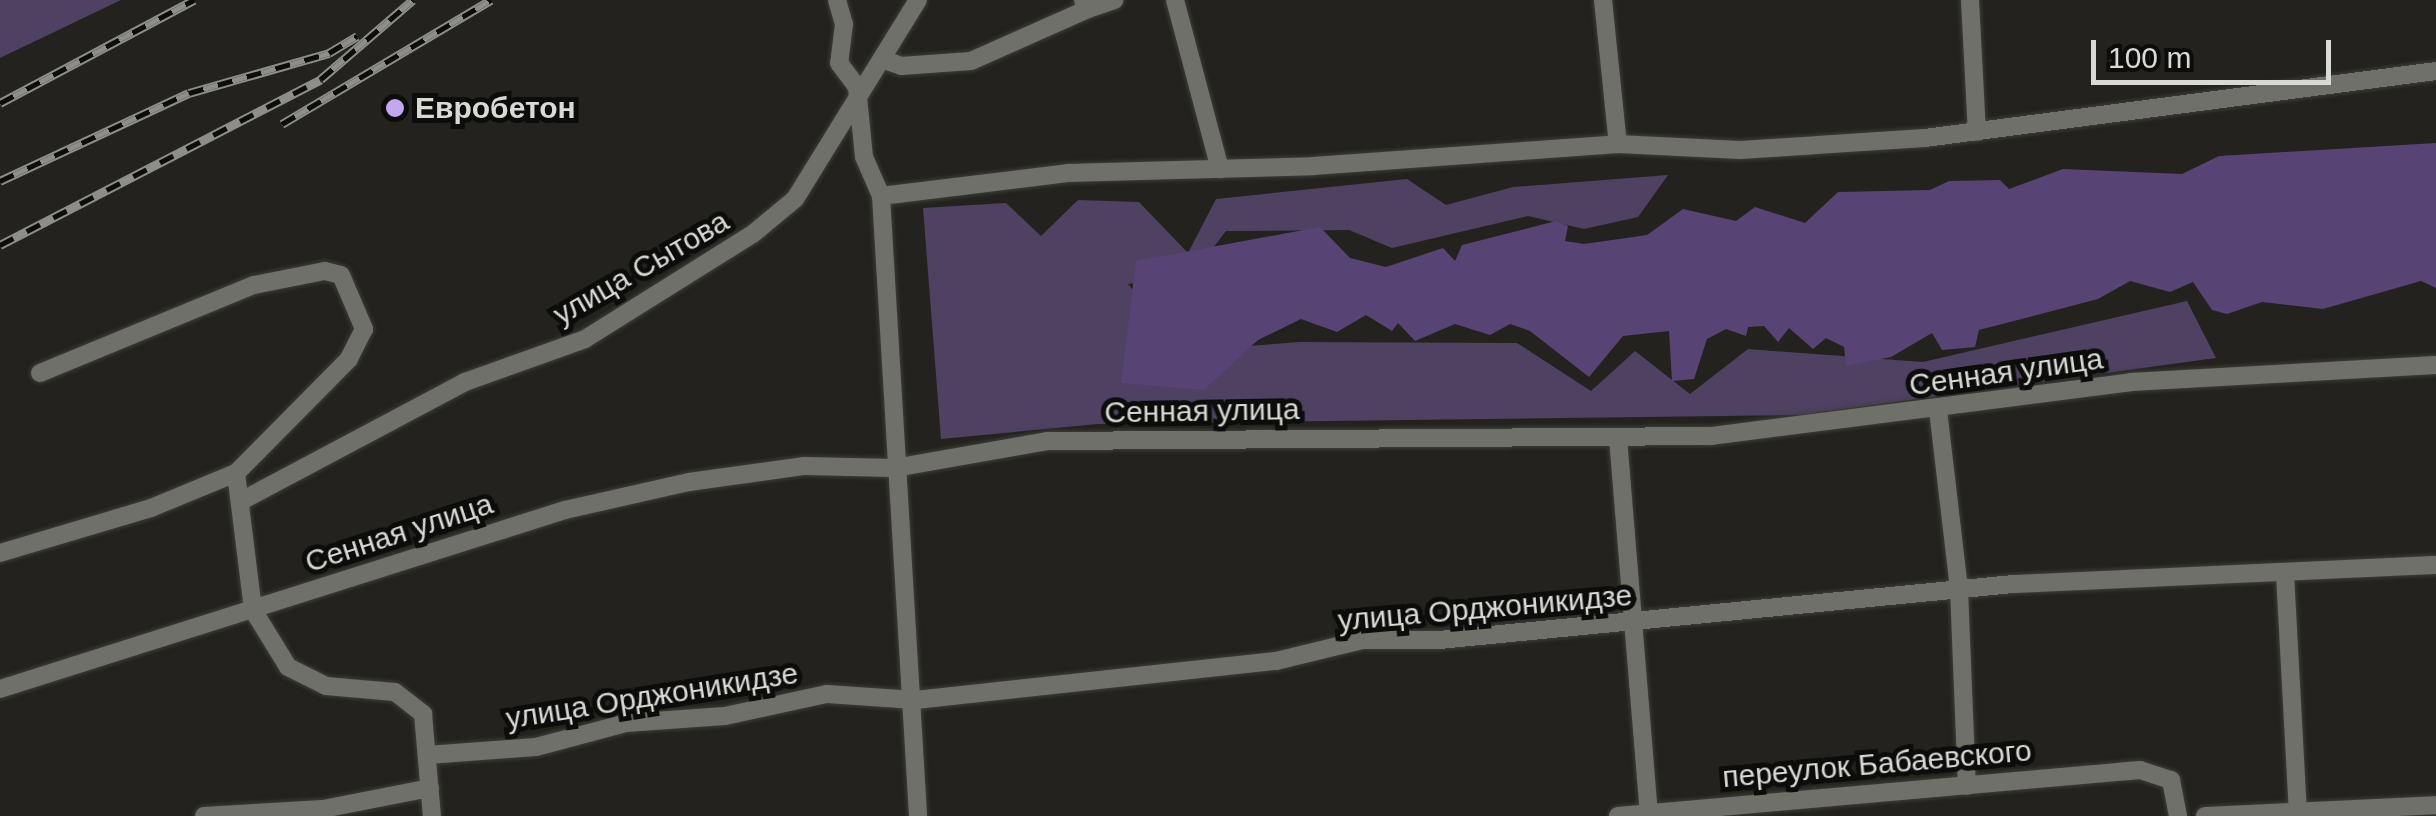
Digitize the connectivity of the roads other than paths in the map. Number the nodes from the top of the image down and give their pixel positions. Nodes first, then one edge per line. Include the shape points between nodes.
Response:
1 (837, 0) edge
2 (918, 0) edge
3 (1114, 0) edge
4 (1175, 0) edge
5 (1604, 0) edge
6 (1970, 0) edge
7 (1086, 4) edge
8 (884, 60) junction
9 (2436, 70) edge
10 (860, 98) junction
11 (1977, 132) junction
12 (1618, 144) junction
13 (1220, 169) junction
14 (881, 196) junction
15 (2436, 365) edge
16 (40, 373) dead end
17 (1938, 410) junction
18 (1618, 438) junction
19 (894, 468) junction
20 (236, 473) junction
21 (243, 500) junction
22 (0, 553) edge
23 (2436, 565) edge
24 (2285, 574) junction
25 (1959, 589) junction
26 (253, 610) junction
27 (1629, 622) junction
28 (0, 689) edge
29 (915, 700) junction
30 (427, 755) junction
31 (1967, 786) junction
32 (430, 788) junction
33 (2436, 805) edge
34 (2298, 812) junction
35 (1649, 814) edge
36 (204, 816) edge
37 (432, 816) edge
38 (918, 816) edge
39 (1618, 816) edge
40 (2178, 816) edge
41 (2206, 816) edge

1 - 10 street via 844,24 839,63
2 - 8 street, улица Сытова
3 - 7 street
4 - 13 street
5 - 12 street
6 - 11 street
7 - 8 street via 971,61 901,66
8 - 10 street, улица Сытова
9 - 11 street
10 - 14 street via 864,158
10 - 21 street, улица Сытова via 795,199 754,234 585,339 465,382
11 - 12 street via 1740,150
12 - 13 street
13 - 14 street via 1068,173
14 - 19 street
15 - 17 street, Сенная улица via 2131,382
16 - 20 street via 254,285 326,270 341,276 364,329 349,359
17 - 18 street, Сенная улица via 1712,436
17 - 25 street
18 - 19 street, Сенная улица via 1047,441
18 - 27 street
19 - 26 street, Сенная улица via 806,466 689,482 445,544
19 - 29 street
20 - 21 street
20 - 22 street via 151,508
21 - 26 street
23 - 24 street, улица Орджоникидзе
24 - 25 street, улица Орджоникидзе
24 - 34 street
25 - 27 street, улица Орджоникидзе
25 - 31 street
26 - 28 street, Сенная улица
26 - 30 street via 288,667 326,686 395,692 424,714
27 - 29 street, улица Орджоникидзе via 1438,640 1363,640 1276,662 1207,664
27 - 35 street
29 - 30 street, улица Орджоникидзе via 827,694 725,716 626,722 536,747
29 - 38 street
30 - 32 street
31 - 35 street, переулок Бабаевского
31 - 40 street, переулок Бабаевского via 2140,770 2172,780
32 - 36 street via 324,809
32 - 37 street
33 - 34 street
34 - 41 street
35 - 39 street, переулок Бабаевского

